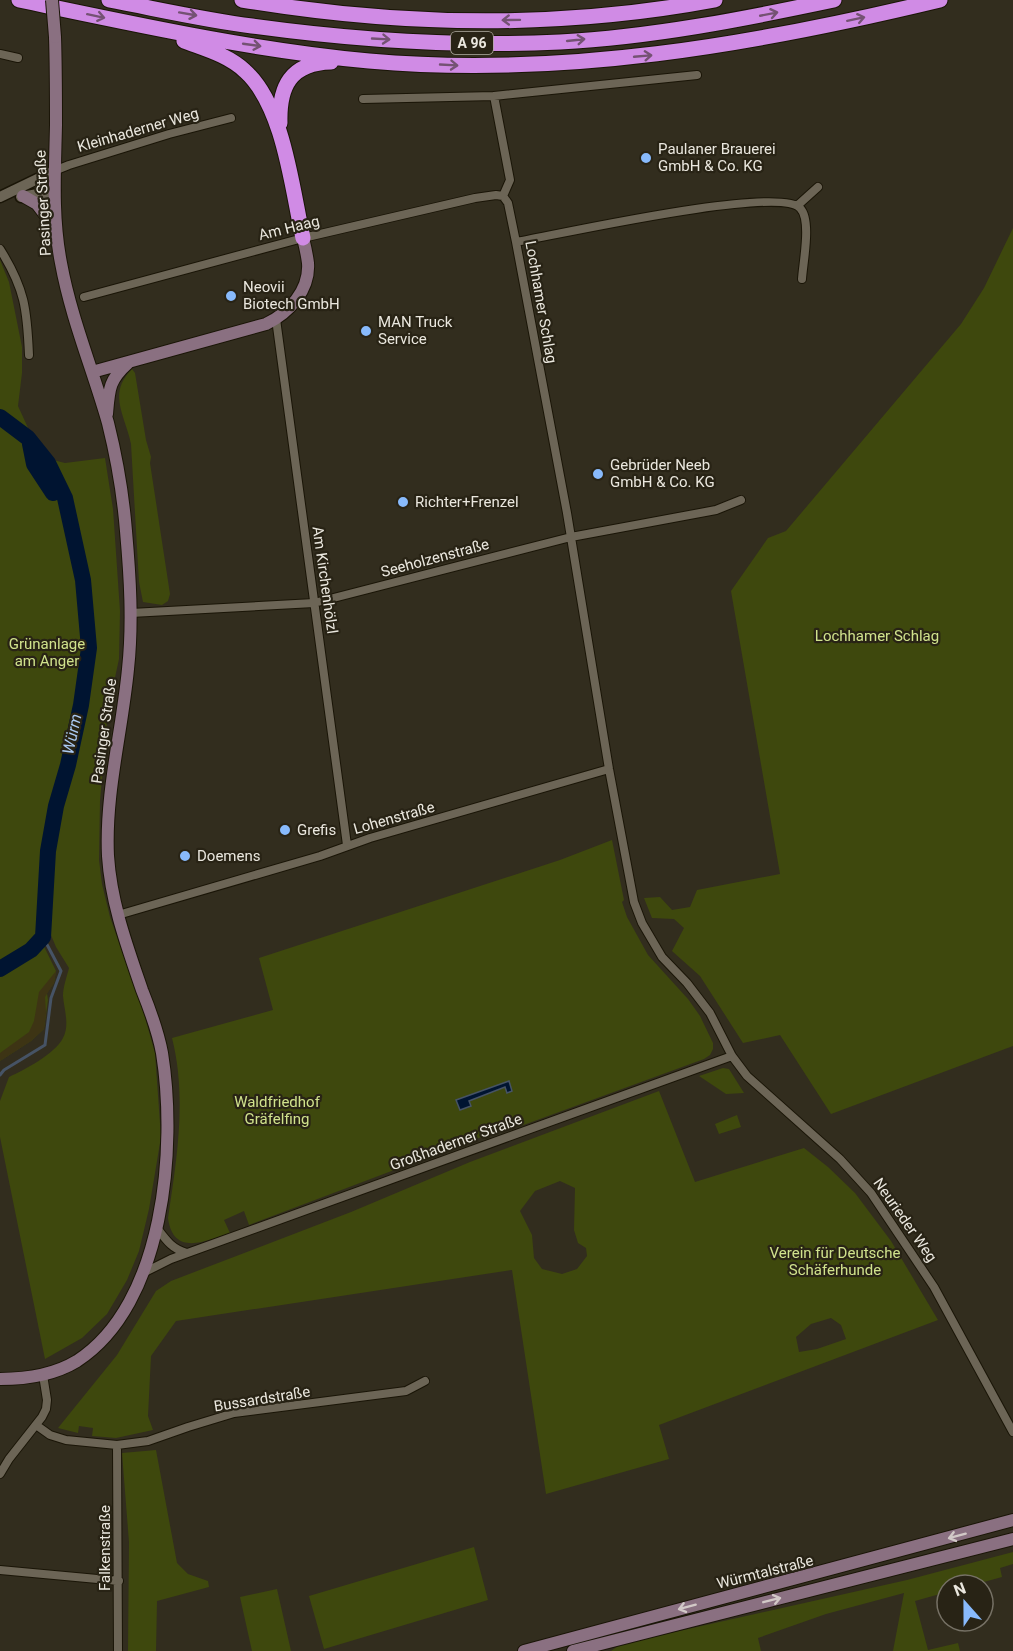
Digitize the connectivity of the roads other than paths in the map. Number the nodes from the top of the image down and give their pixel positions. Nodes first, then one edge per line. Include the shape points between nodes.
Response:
1 (19, 0) edge
2 (52, 0) edge
3 (110, 0) edge
4 (242, 0) edge
5 (715, 0) edge
6 (834, 0) edge
7 (940, 0) edge
8 (153, 28) junction
9 (0, 54) edge
10 (18, 58) dead end
11 (369, 61) junction
12 (697, 75) dead end
13 (494, 96) junction
14 (363, 99) dead end
15 (231, 118) dead end
16 (280, 135) junction
17 (54, 171) junction
18 (818, 187) dead end
19 (55, 191) junction
20 (23, 196) junction
21 (503, 196) junction
22 (0, 198) edge
23 (798, 205) junction
24 (57, 230) junction
25 (303, 238) junction
26 (516, 242) junction
27 (0, 249) edge
28 (802, 279) dead end
29 (84, 297) dead end
30 (276, 319) junction
31 (29, 355) dead end
32 (128, 363) junction
33 (92, 372) junction
34 (107, 421) junction
35 (741, 500) dead end
36 (571, 537) junction
37 (314, 603) junction
38 (131, 613) junction
39 (609, 769) junction
40 (347, 845) junction
41 (118, 915) junction
42 (732, 1056) junction
43 (157, 1228) junction
44 (188, 1253) junction
45 (143, 1273) junction
46 (43, 1375) junction
47 (0, 1379) edge
48 (425, 1381) dead end
49 (36, 1425) junction
50 (1013, 1432) edge
51 (117, 1445) junction
52 (0, 1474) edge
53 (1013, 1520) edge
54 (1013, 1539) edge
55 (0, 1570) edge
56 (119, 1581) junction
57 (118, 1651) edge
58 (524, 1651) edge
59 (573, 1651) edge

1 -> 8 highway
2 - 17 main road, Pasinger Straße, bridge
3 -> 6 highway, A 96 via 250,26 348,37 499,44 650,33
5 -> 4 highway, A 96 via 558,19 454,20 356,15
11 -> 7 highway via 508,66 655,55 767,37
8 -> 11 highway
8 - 16 highway via 217,53 244,70 263,92
9 - 10 street
11 - 16 highway via 313,64 300,69 282,91
12 - 13 street
13 - 14 street
13 - 21 street, Lochhamer Schlag via 510,180
15 - 17 street, Kleinhaderner Weg
16 - 25 highway
17 - 19 main road, Pasinger Straße
17 - 22 street
18 - 23 street
19 - 20 street
19 - 24 main road, Pasinger Straße
20 - 22 street
20 - 24 main road via 37,204
21 - 25 street, Am Haag via 475,198
21 - 26 street, Lochhamer Schlag
23 - 26 street via 772,201 723,205
23 - 28 street via 807,222
24 - 33 main road, Pasinger Straße via 70,302
25 - 29 street, Am Haag
25 - 30 main road via 308,264 306,282 295,302
26 - 36 street, Lochhamer Schlag
27 - 31 street via 24,298
30 - 32 main road
30 - 37 street, Am Kirchenhölzl
32 - 33 main road
32 - 34 main road via 111,384
33 - 34 main road, Pasinger Straße
34 - 38 main road, Pasinger Straße via 121,484
35 - 36 street, Seeholzenstraße via 716,510
36 - 37 street, Seeholzenstraße
36 - 39 street, Lochhamer Schlag
37 - 38 street, Seeholzenstraße
37 - 40 street, Am Kirchenhölzl
38 - 41 main road, Pasinger Straße via 129,667 107,826
39 - 40 street, Lohenstraße
39 - 42 street, Lochhamer Schlag via 634,902 642,923 662,957 710,1013
40 - 41 street, Lohenstraße
41 - 43 main road, Pasinger Straße via 162,1052 166,1175
42 - 44 street, Großhaderner Straße
42 - 50 street, Neurieder Weg via 747,1077 840,1159 871,1193 934,1287
43 - 44 street via 170,1244
43 - 45 main road, Pasinger Straße
44 - 45 street, Großhaderner Straße
45 - 46 main road, Pasinger Straße via 104,1336 75,1362
46 - 47 main road, Pasinger Straße
46 - 49 street via 46,1408
48 - 51 street, Bussardstraße via 406,1391 234,1413 148,1441
49 - 51 street, Bussardstraße via 66,1440
49 - 52 street
51 - 56 street, Falkenstraße
53 -> 58 main road, Würmtalstraße
59 -> 54 main road, Würmtalstraße
55 - 56 street
56 - 57 street, Falkenstraße

